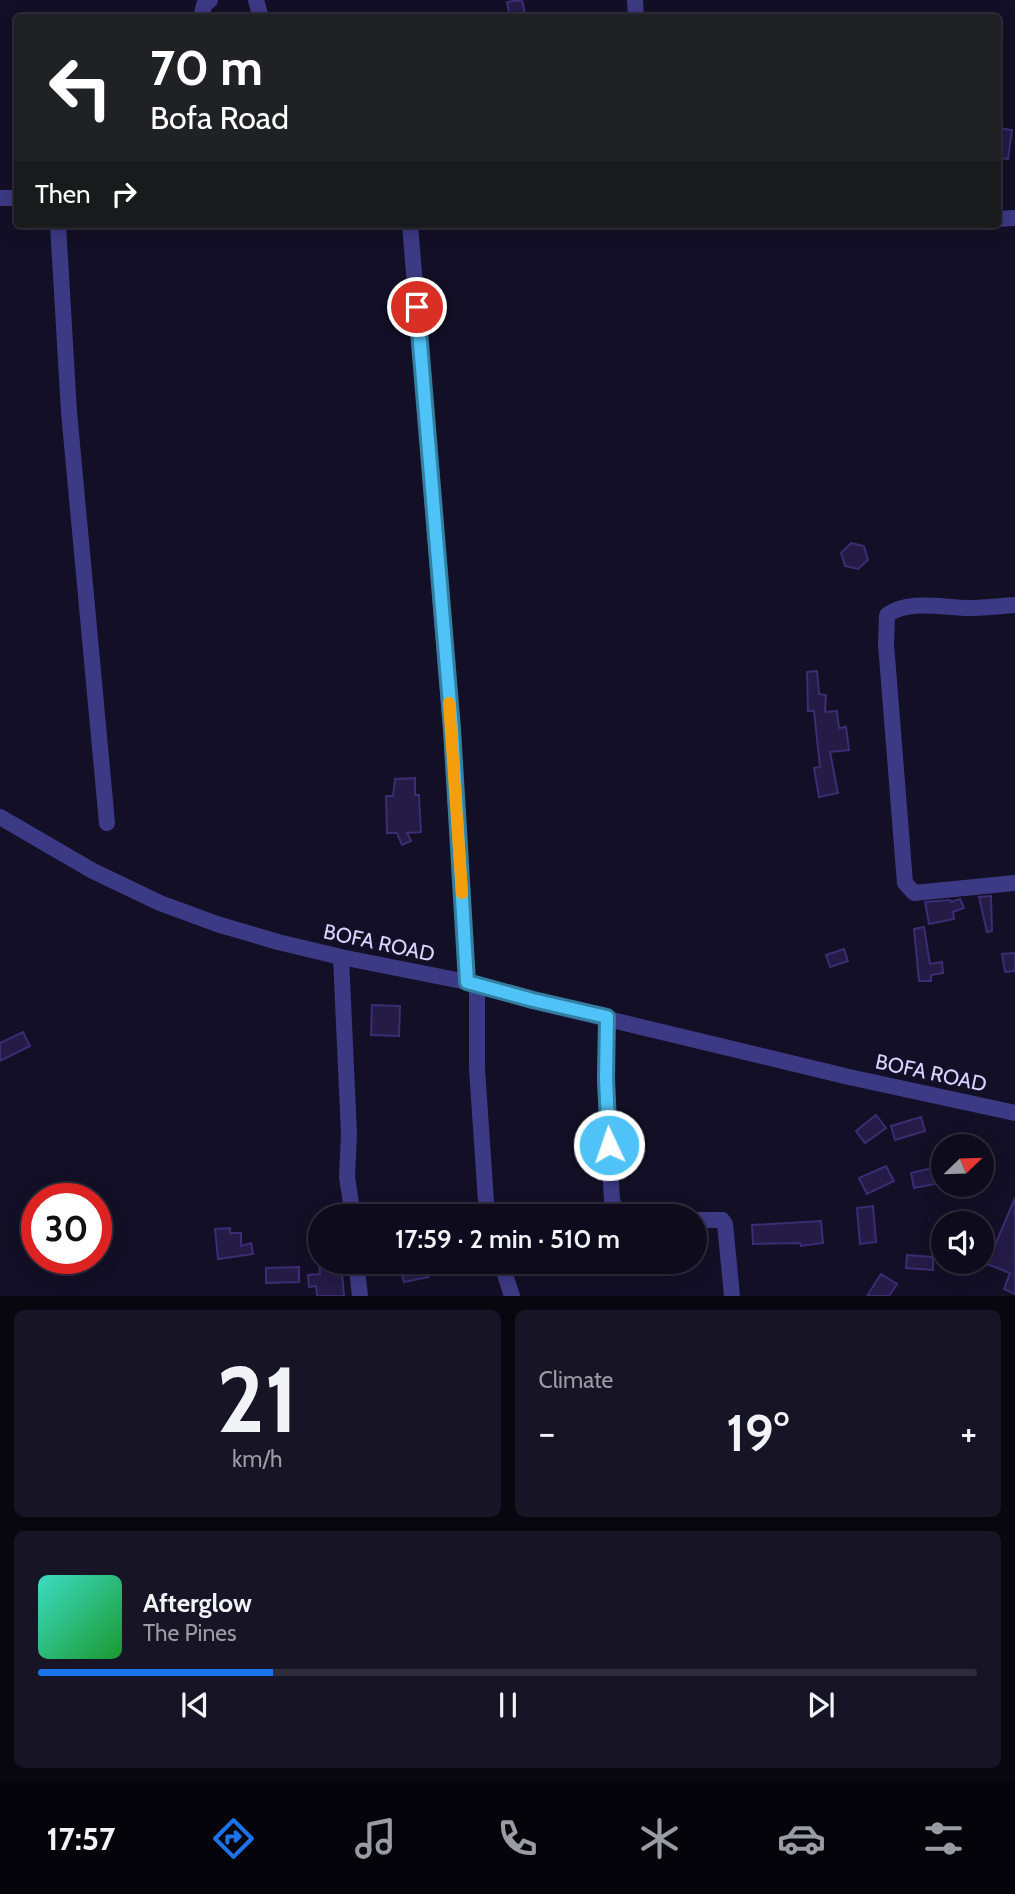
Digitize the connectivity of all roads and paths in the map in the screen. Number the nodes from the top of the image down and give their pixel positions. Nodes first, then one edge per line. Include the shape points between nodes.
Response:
1 (58, 228) edge
2 (410, 228) edge
3 (1015, 605) edge
4 (0, 817) edge
5 (107, 823) dead end
6 (1015, 883) edge
7 (341, 957) junction
8 (472, 984) junction
9 (607, 1017) junction
10 (1015, 1113) edge
11 (351, 1204) edge
12 (486, 1204) edge
13 (614, 1204) edge
14 (707, 1219) edge
15 (357, 1274) edge
16 (505, 1274) edge
17 (360, 1296) edge
18 (512, 1296) edge
19 (732, 1296) edge

1 - 5 street via 69,412
2 - 8 street
3 - 6 street via 894,610 887,615 886,644 908,889 914,893
4 - 7 street, BOFA ROAD via 93,871 160,903 217,924
7 - 8 street, BOFA ROAD
7 - 11 street
8 - 9 street, BOFA ROAD
8 - 12 street
9 - 10 street, BOFA ROAD
9 - 13 street
14 - 19 street via 724,1224
15 - 17 street
16 - 18 street

